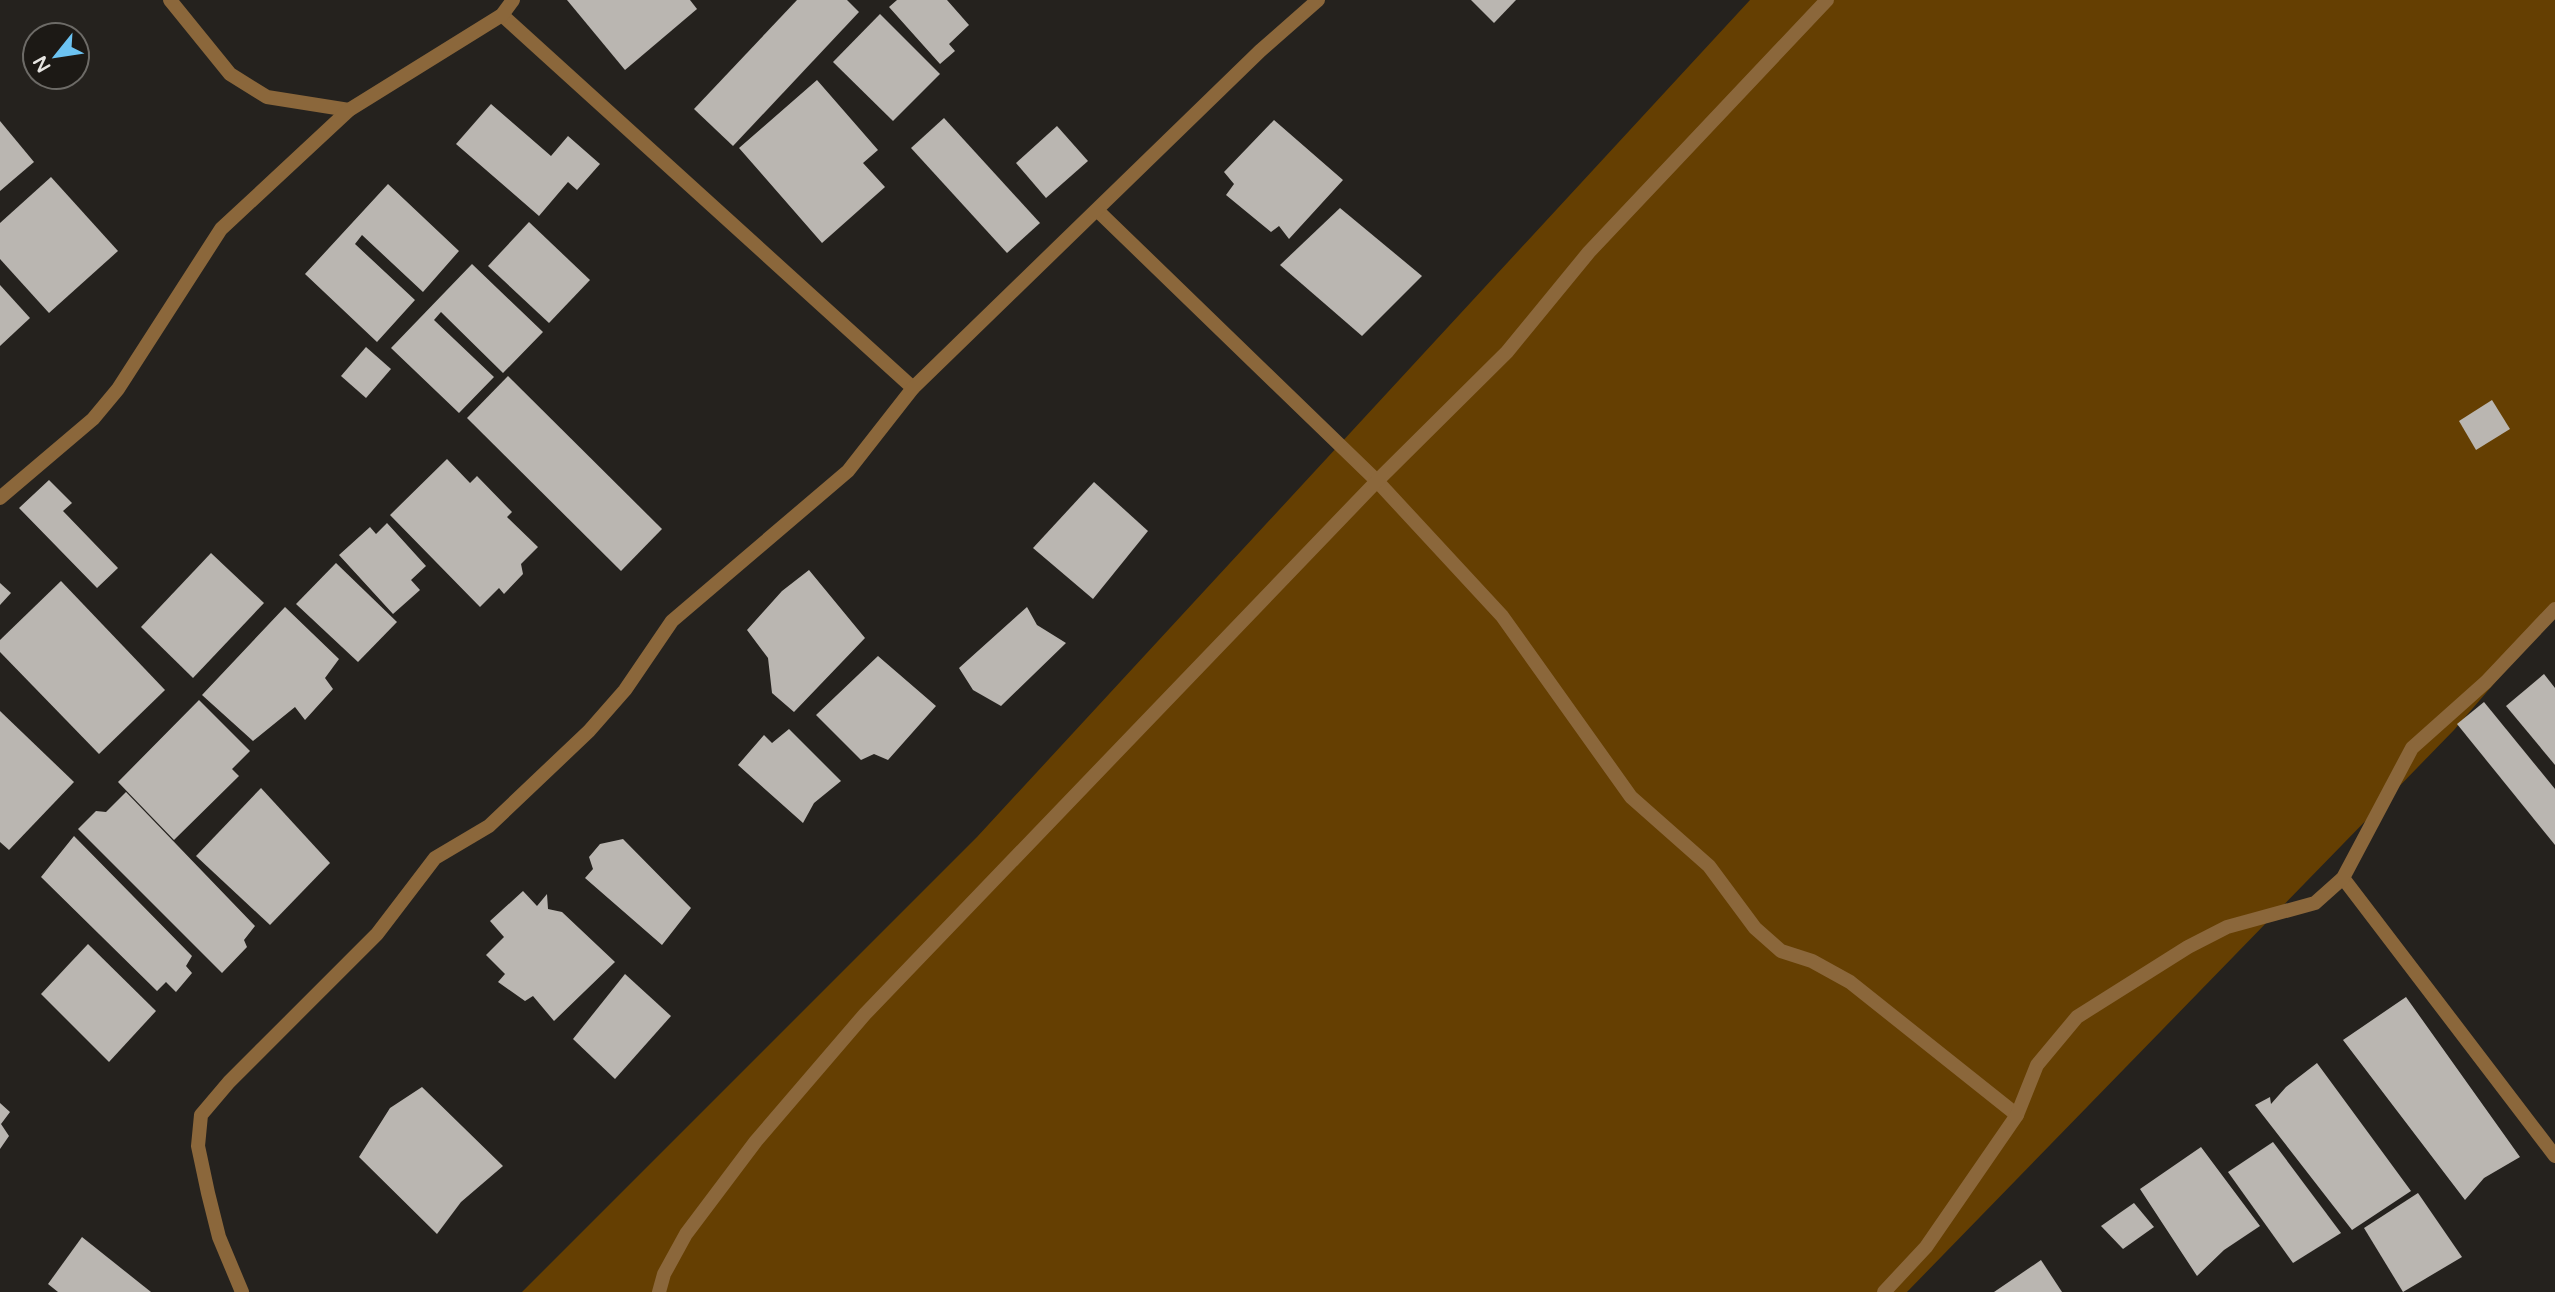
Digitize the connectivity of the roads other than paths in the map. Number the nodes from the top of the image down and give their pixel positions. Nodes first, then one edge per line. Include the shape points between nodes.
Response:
1 (170, 0) edge
2 (513, 0) edge
3 (1318, 0) edge
4 (1827, 0) edge
5 (502, 15) junction
6 (349, 110) junction
7 (1098, 211) junction
8 (913, 388) junction
9 (1377, 481) junction
10 (0, 498) edge
11 (2555, 608) edge
12 (2343, 878) junction
13 (2017, 1115) junction
14 (2555, 1156) edge
15 (242, 1292) edge
16 (659, 1292) edge
17 (1884, 1292) edge

1 - 6 street via 230,74 267,97
2 - 5 street
3 - 7 street
4 - 9 street via 1589,252 1507,352
5 - 6 street
5 - 8 street
6 - 10 street via 221,229 118,389 93,419
7 - 8 street
7 - 9 street
8 - 15 street via 848,471 672,621 625,690 589,731 489,826 435,858 377,934 201,1115 198,1146 203,1170 219,1237
9 - 13 street via 1503,616 1631,797 1709,866 1755,928 1781,951 1812,961 1850,982
9 - 16 street via 865,1014 756,1141 686,1234
11 - 12 street via 2486,682 2412,748
12 - 13 street via 2315,903 2227,927 2188,947 2077,1017 2037,1065
12 - 14 street
13 - 17 street via 1926,1247

